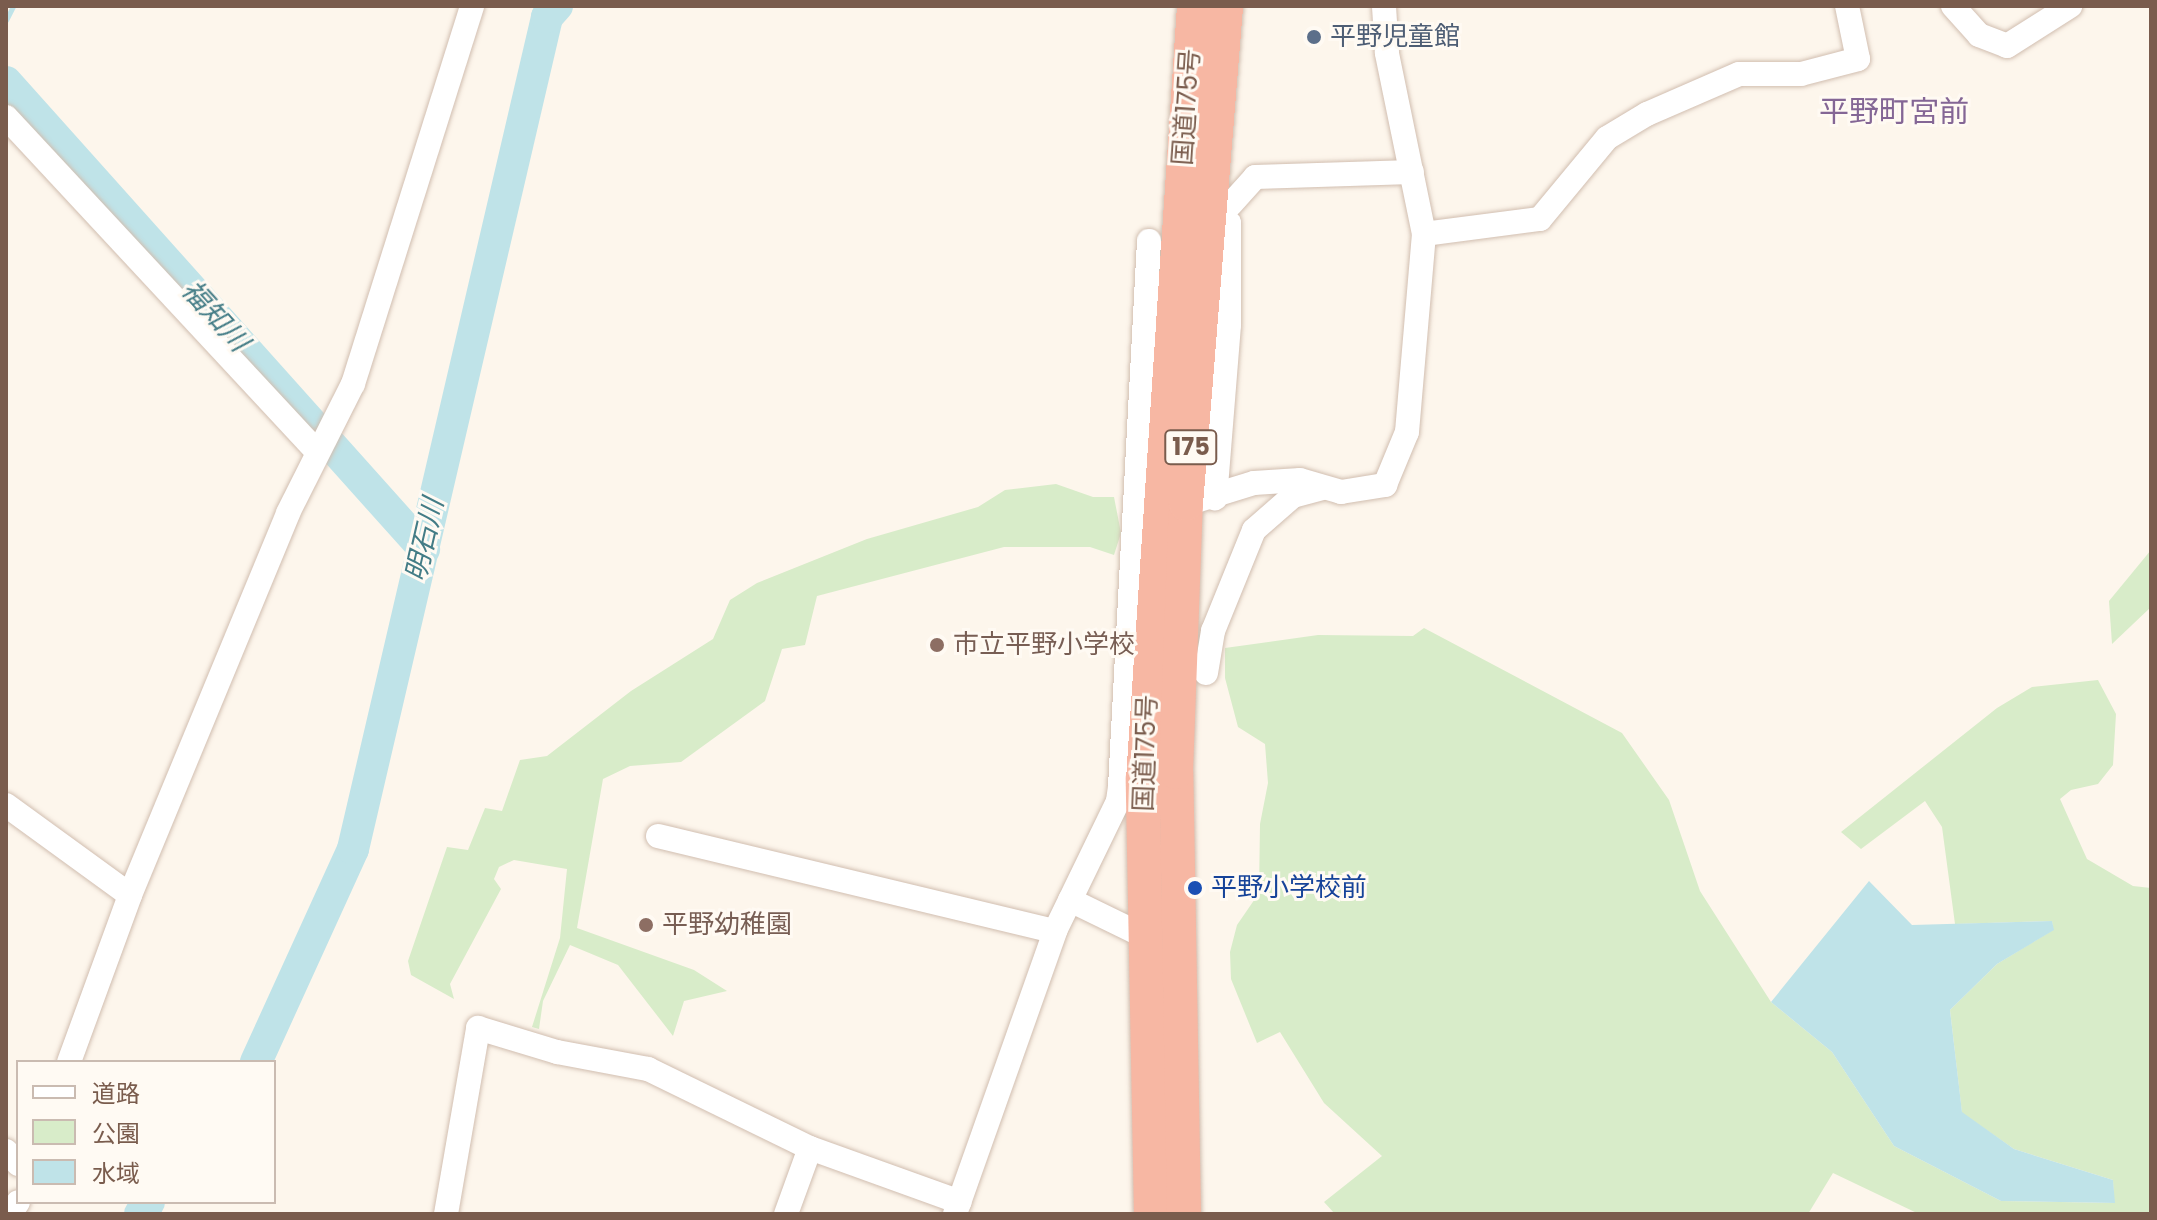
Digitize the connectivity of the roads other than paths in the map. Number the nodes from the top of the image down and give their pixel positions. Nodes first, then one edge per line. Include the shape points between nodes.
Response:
1 (472, 6) edge
2 (1194, 6) edge
3 (1226, 6) edge
4 (1384, 6) edge
5 (1847, 6) edge
6 (1953, 6) edge
7 (2070, 6) edge
8 (6, 117) edge
9 (1412, 172) junction
10 (1220, 214) junction
11 (1424, 234) junction
12 (1149, 241) dead end
13 (315, 450) junction
14 (1325, 487) junction
15 (1201, 501) junction
16 (1206, 673) dead end
17 (1132, 783) junction
18 (6, 805) edge
19 (658, 836) dead end
20 (130, 895) junction
21 (1070, 900) junction
22 (1055, 931) junction
23 (1146, 937) junction
24 (70, 1060) edge
25 (810, 1148) junction
26 (958, 1208) edge
27 (446, 1214) edge
28 (786, 1214) edge
29 (1151, 1214) edge
30 (1184, 1214) edge

1 - 13 street via 353,384
2 - 17 highway, 国道175号 / 175
3 - 10 highway, 国道175号 / 175
4 - 9 street via 1387,53
5 - 11 street via 1858,59 1801,74 1739,74 1647,114 1607,138 1540,219
6 - 7 street via 1979,35 2007,46
8 - 13 street
9 - 10 street via 1255,177
9 - 11 street
10 - 15 highway, 国道175号 / 175
11 - 14 street via 1407,432 1385,485 1341,492
12 - 17 street via 1132,595 1123,656
13 - 20 street
14 - 15 street via 1300,480 1254,483
14 - 16 street via 1293,496 1254,530 1213,631
15 - 30 highway, 国道175号 / 175 via 1176,772
17 - 21 street
17 - 23 highway, 国道175号 / 175
18 - 20 street
19 - 22 street
20 - 24 street
21 - 22 street
21 - 23 street
22 - 26 street
23 - 29 highway, 国道175号 / 175
25 - 26 street
25 - 27 street via 648,1069 557,1052 478,1028
25 - 28 street

